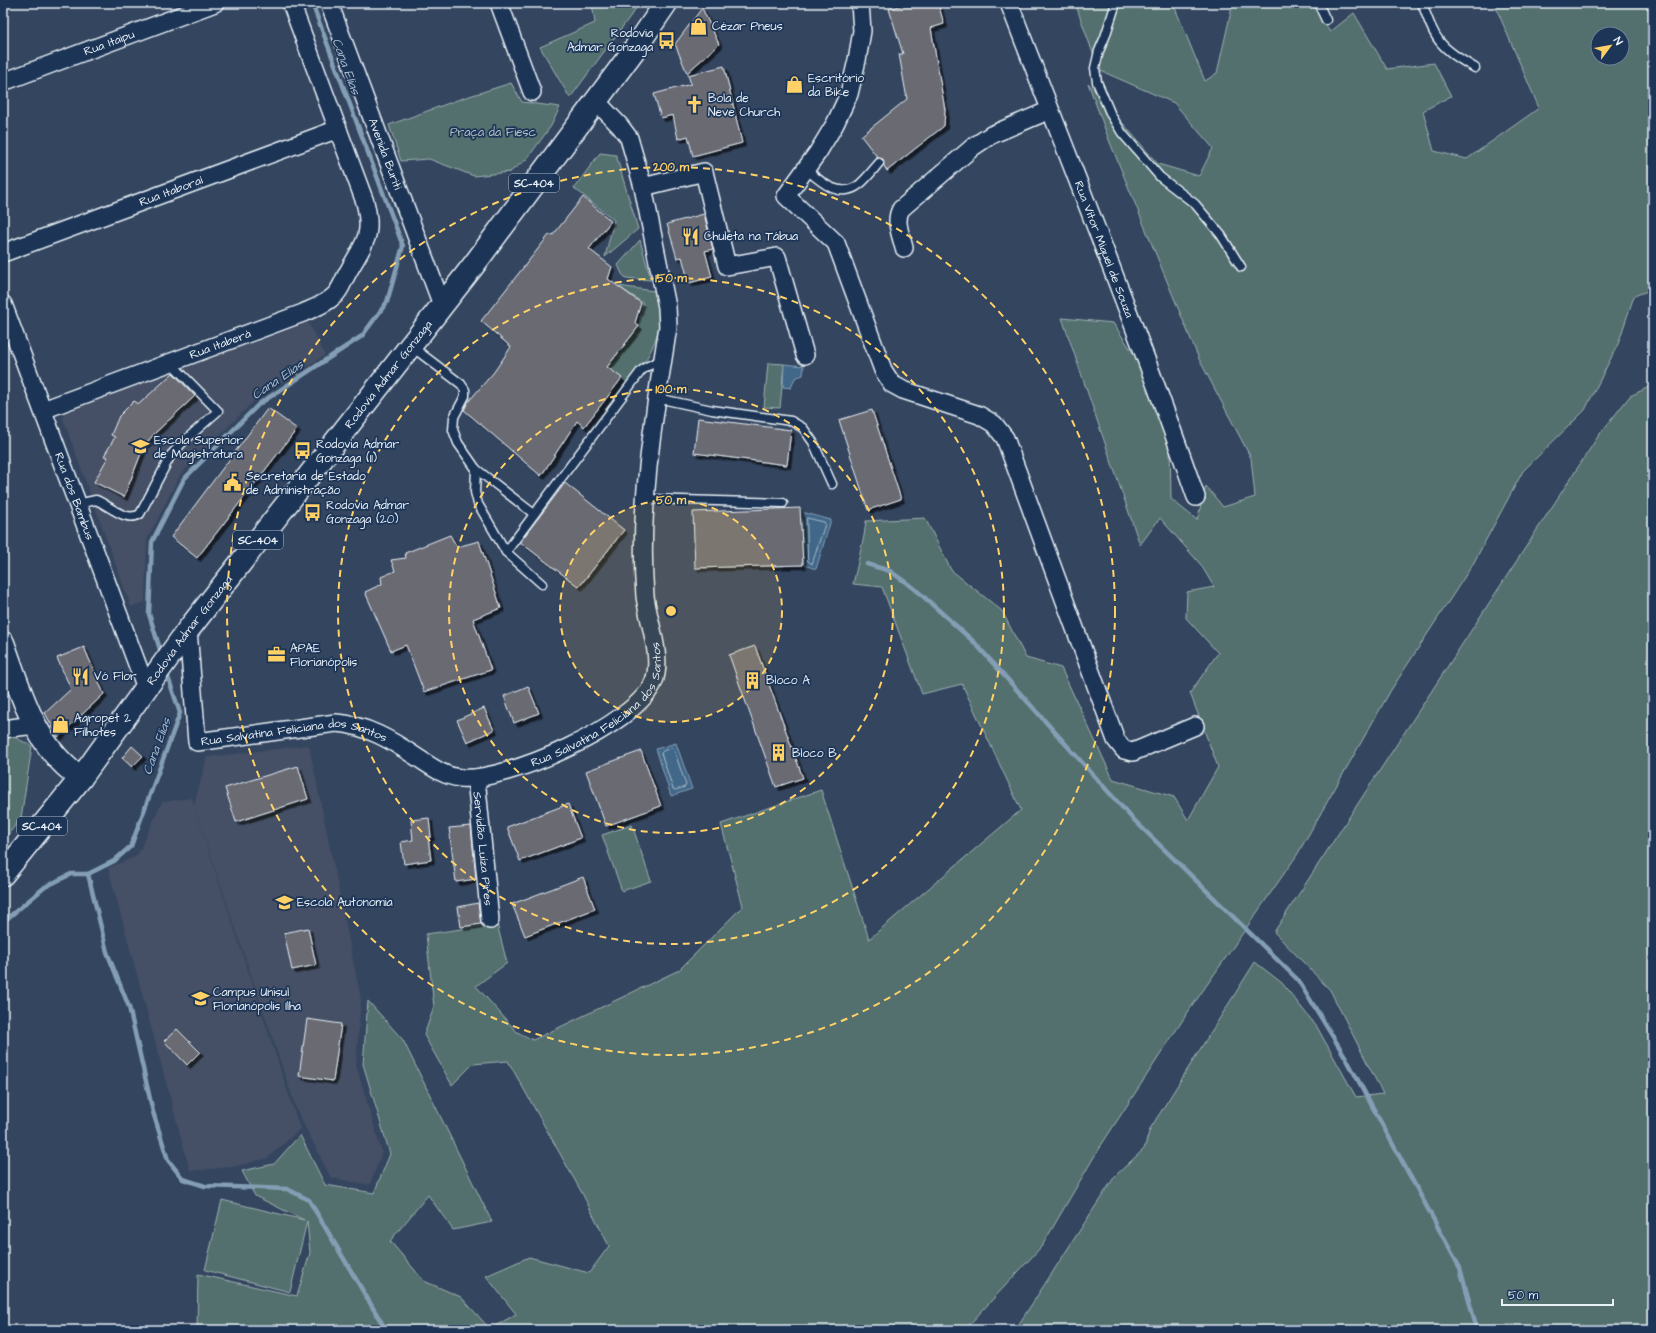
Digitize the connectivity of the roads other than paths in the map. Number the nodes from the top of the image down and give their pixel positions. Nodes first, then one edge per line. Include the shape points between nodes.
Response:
1 (215, 3) edge
2 (291, 3) edge
3 (329, 3) edge
4 (498, 3) edge
5 (666, 3) edge
6 (860, 3) edge
7 (1009, 3) edge
8 (1116, 3) edge
9 (1318, 3) edge
10 (1422, 3) edge
11 (1326, 20) dead end
12 (1475, 68) dead end
13 (3, 82) edge
14 (532, 92) dead end
15 (596, 101) junction
16 (1050, 110) junction
17 (338, 129) junction
18 (879, 163) dead end
19 (806, 169) junction
20 (643, 187) junction
21 (904, 248) dead end
22 (3, 254) edge
23 (1241, 267) dead end
24 (3, 304) edge
25 (442, 305) junction
26 (411, 345) junction
27 (806, 355) dead end
28 (662, 359) junction
29 (170, 362) junction
30 (657, 398) junction
31 (42, 410) junction
32 (476, 470) junction
33 (832, 484) dead end
34 (1196, 497) dead end
35 (646, 499) junction
36 (783, 503) dead end
37 (78, 504) junction
38 (534, 514) junction
39 (506, 552) junction
40 (542, 584) dead end
41 (182, 638) junction
42 (3, 643) edge
43 (146, 688) junction
44 (34, 725) junction
45 (1195, 726) dead end
46 (3, 729) edge
47 (81, 778) junction
48 (476, 778) junction
49 (3, 874) edge
50 (490, 920) dead end

1 - 13 street, Rua Itaipu
2 - 17 street
3 - 25 street, Avenida Buriti
4 - 14 street
5 - 15 main road, Rodovia Admar Gonzaga / SC-404
6 - 19 street via 862,31 849,94 835,124
7 - 16 street, Rua Vítor Miguel de Souza
8 - 23 lane via 1095,68 1097,82 1111,115 1122,133 1160,177 1195,204 1221,235
9 - 11 lane
10 - 12 lane via 1439,42 1450,53
15 - 20 street, Rua Salvatina Feliciana dos Santos via 629,138
15 - 25 main road, Rodovia Admar Gonzaga / SC-404
16 - 21 street via 991,135 973,147 901,209 897,215 897,223
16 - 34 street, Rua Vítor Miguel de Souza via 1158,389
17 - 22 street, Rua Itaboraí
17 - 29 street, Rua Itaberá via 365,202 369,226 367,240 341,287 334,296 303,313
18 - 19 lane via 860,185 845,191 832,188
19 - 45 street via 786,196 836,243 883,370 892,384 979,415 994,424 1005,438 1116,740 1124,750 1133,752
20 - 27 street via 704,172 727,266 778,257
20 - 28 street, Rua Salvatina Feliciana dos Santos via 667,307 668,327
24 - 31 street, Rua dos Bambus
25 - 26 main road, Rodovia Admar Gonzaga / SC-404
26 - 32 lane via 461,384 465,390 465,396 454,417 453,430 458,443
26 - 41 main road, Rodovia Admar Gonzaga / SC-404
28 - 30 street, Rua Salvatina Feliciana dos Santos
28 - 38 lane via 641,371
29 - 31 street, Rua Itaberá
29 - 37 lane via 218,411 171,455 140,514 131,517 96,500
30 - 33 lane via 712,410 791,421 803,428 813,442
30 - 35 street, Rua Salvatina Feliciana dos Santos
31 - 37 street, Rua dos Bambus
32 - 38 lane
32 - 39 lane via 475,492 478,504
35 - 36 lane
35 - 48 street, Rua Salvatina Feliciana dos Santos via 644,574 646,604 657,666 654,681 646,694 626,714 600,731 531,763 499,774
37 - 43 street, Rua dos Bambus
38 - 39 lane
39 - 40 lane
41 - 43 main road, Rodovia Admar Gonzaga / SC-404
41 - 48 street, Rua Salvatina Feliciana dos Santos via 197,742 336,723 352,724 393,742 447,775
42 - 44 main road
43 - 47 main road, Rodovia Admar Gonzaga / SC-404
44 - 46 street
44 - 47 main road via 59,761
47 - 49 main road, Rodovia Admar Gonzaga / SC-404
48 - 50 street, Servidão Luíza Pires

